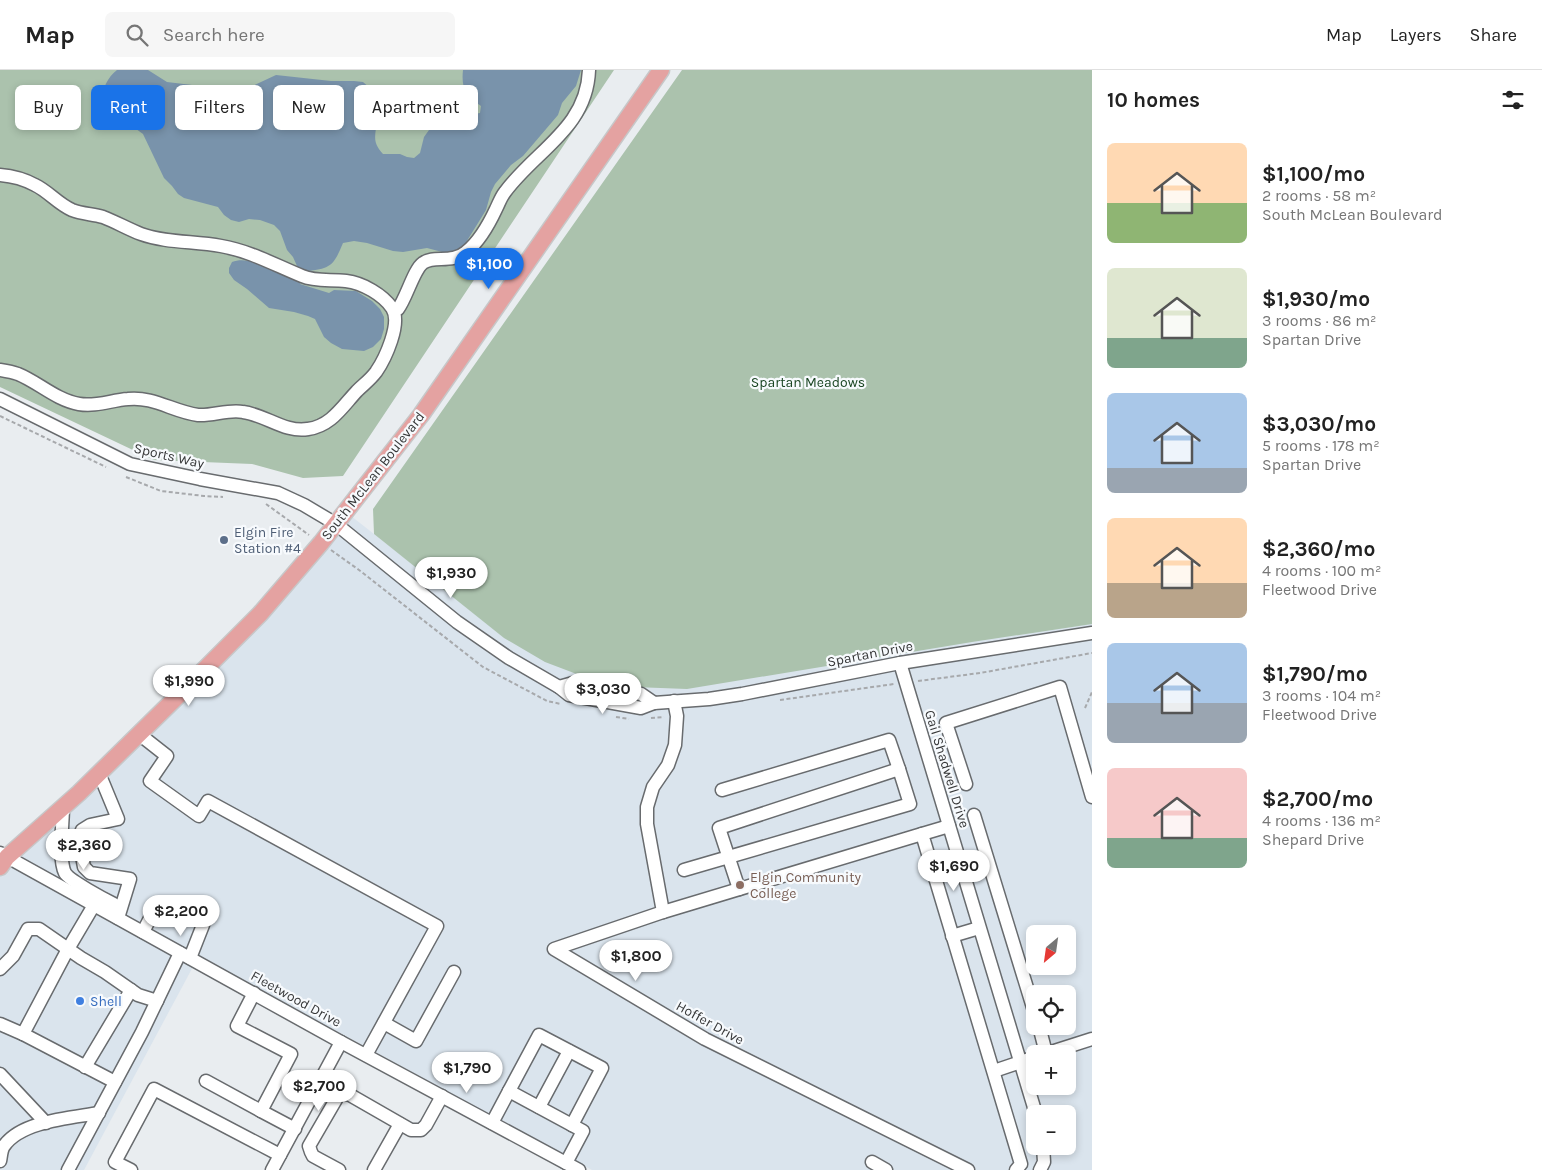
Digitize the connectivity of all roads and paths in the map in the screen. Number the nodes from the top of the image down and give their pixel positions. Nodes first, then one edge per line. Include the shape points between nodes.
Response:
1 (589, 70) edge
2 (661, 70) edge
3 (0, 174) edge
4 (394, 310) junction
5 (0, 370) edge
6 (0, 400) edge
7 (336, 524) junction
8 (336, 554) dead end
9 (1092, 633) edge
10 (1092, 653) edge
11 (900, 663) junction
12 (905, 682) junction
13 (1092, 692) edge
14 (780, 700) dead end
15 (674, 701) junction
16 (565, 705) dead end
17 (1085, 708) dead end
18 (609, 716) dead end
19 (677, 716) junction
20 (651, 718) dead end
21 (634, 719) dead end
22 (139, 734) junction
23 (899, 769) junction
24 (99, 773) junction
25 (966, 784) dead end
26 (722, 790) dead end
27 (1092, 797) edge
28 (63, 807) junction
29 (974, 815) dead end
30 (948, 826) junction
31 (922, 834) junction
32 (728, 856) junction
33 (2, 859) edge
34 (684, 870) dead end
35 (739, 889) junction
36 (94, 905) junction
37 (663, 912) junction
38 (118, 918) junction
39 (979, 928) junction
40 (143, 932) junction
41 (952, 936) junction
42 (68, 949) junction
43 (185, 955) junction
44 (0, 969) edge
45 (454, 972) dead end
46 (1026, 985) edge
47 (130, 990) junction
48 (254, 993) junction
49 (157, 1001) junction
50 (384, 1023) junction
51 (0, 1024) edge
52 (24, 1034) junction
53 (1092, 1039) edge
54 (341, 1042) junction
55 (1072, 1045) edge
56 (569, 1051) junction
57 (366, 1055) junction
58 (1026, 1059) edge
59 (1020, 1061) junction
60 (85, 1067) junction
61 (994, 1071) junction
62 (0, 1074) edge
63 (206, 1081) dead end
64 (115, 1082) junction
65 (509, 1091) junction
66 (442, 1096) junction
67 (1033, 1105) edge
68 (539, 1107) junction
69 (261, 1111) junction
70 (304, 1112) junction
71 (99, 1113) junction
72 (46, 1123) junction
73 (323, 1123) junction
74 (492, 1123) junction
75 (400, 1124) junction
76 (572, 1125) junction
77 (295, 1129) junction
78 (280, 1155) junction
79 (1044, 1155) edge
80 (0, 1161) edge
81 (872, 1162) dead end
82 (566, 1163) junction
83 (68, 1170) edge
84 (131, 1170) edge
85 (272, 1170) edge
86 (339, 1170) edge
87 (374, 1170) edge
88 (579, 1170) edge
89 (886, 1170) edge
90 (968, 1170) edge
91 (1016, 1170) edge
92 (1040, 1170) edge

1 - 4 street via 583,101 575,115 503,193 476,244 457,258 423,263 402,304
2 - 7 main road, South McLean Boulevard via 421,415
3 - 4 street via 35,185 73,210 102,216 153,238 239,250 304,277 320,281 348,281 376,293
4 - 5 street via 394,329 376,372 332,419 306,430 291,429 243,412 202,415 142,399 78,404 17,373
6 - 7 street, Sports Way via 130,464 278,493
7 - 15 street, Spartan Drive via 457,622 569,695 641,708
7 - 22 main road, South McLean Boulevard via 260,614
8 - 16 path via 483,667 547,701
9 - 11 street, Spartan Drive
10 - 12 path via 980,673
11 - 12 street, Gail Shadwell Drive
11 - 15 street, Spartan Drive via 742,694
12 - 14 path
12 - 30 street, Gail Shadwell Drive
13 - 17 path
15 - 19 street
18 - 21 path
19 - 20 path
19 - 37 street via 675,745 668,765 653,786 646,824
22 - 24 main road, South McLean Boulevard
22 - 50 street via 167,756 150,781 200,816 208,801 437,926
23 - 26 street via 889,740
23 - 32 street via 719,828
23 - 32 street via 910,804
24 - 28 main road, South McLean Boulevard
24 - 38 street via 118,819 90,825 82,830 79,840 84,867 90,873 130,878
25 - 27 street via 946,723 1060,687
28 - 33 main road, South McLean Boulevard
28 - 38 street via 61,860 66,874 114,904
29 - 46 street
30 - 31 street
30 - 39 street, Gail Shadwell Drive
31 - 35 street
31 - 41 street
32 - 34 street
32 - 35 street
33 - 36 street, Fleetwood Drive
35 - 37 street
36 - 38 street, Fleetwood Drive
36 - 42 street
37 - 90 street, Hoffer Drive via 554,949 705,1039
38 - 40 street, Fleetwood Drive
39 - 41 street
39 - 59 street, Gail Shadwell Drive
40 - 43 street, Fleetwood Drive
40 - 43 street via 155,910 171,904 203,926
41 - 61 street
42 - 44 street via 39,929 28,929
42 - 47 street
42 - 52 street
43 - 48 street, Fleetwood Drive
43 - 49 street
45 - 50 street via 416,1041
47 - 49 street
47 - 60 street
48 - 54 street, Fleetwood Drive
48 - 69 street via 237,1026 291,1054
49 - 64 street
50 - 57 street
51 - 52 street
52 - 60 street
53 - 55 street
54 - 57 street, Fleetwood Drive
54 - 70 street
56 - 65 street via 539,1035
56 - 68 street
56 - 76 street via 602,1068
57 - 66 street, Fleetwood Drive
58 - 59 street
59 - 61 street
59 - 67 street, Gail Shadwell Drive
60 - 64 street
61 - 91 street via 1021,1164
62 - 72 street
63 - 69 street
64 - 71 street
65 - 68 street
65 - 74 street
66 - 74 street, Fleetwood Drive
66 - 75 street via 421,1130 411,1130
68 - 76 street
69 - 77 street
70 - 73 street
70 - 77 street
71 - 72 street
71 - 83 street
72 - 80 street via 16,1134 3,1147
73 - 75 street via 342,1093
73 - 86 street via 310,1152
74 - 82 street, Fleetwood Drive
75 - 87 street
76 - 82 street via 584,1131
77 - 78 street
78 - 84 street via 154,1089 116,1162
78 - 85 street
79 - 92 street
81 - 89 street
82 - 88 street, Fleetwood Drive

